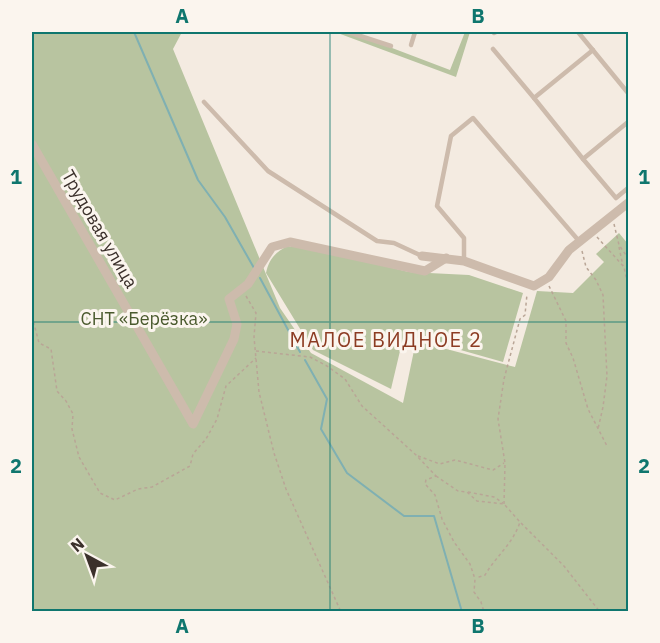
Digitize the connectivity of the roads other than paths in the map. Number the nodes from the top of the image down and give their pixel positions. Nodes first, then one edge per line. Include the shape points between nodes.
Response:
1 (348, 32) edge
2 (415, 32) edge
3 (578, 32) edge
4 (411, 45) dead end
5 (391, 46) dead end
6 (494, 49) dead end
7 (593, 50) junction
8 (628, 93) edge
9 (534, 98) junction
10 (204, 102) dead end
11 (628, 122) edge
12 (32, 144) edge
13 (583, 159) junction
14 (628, 188) edge
15 (628, 203) edge
16 (580, 241) junction
17 (422, 256) joint
18 (446, 258) junction
19 (464, 261) junction

1 - 5 lane
2 - 4 lane
3 - 7 lane
6 - 9 lane
7 - 8 lane
7 - 9 lane
9 - 13 lane
10 - 17 lane via 268,171 377,241 394,243
11 - 13 lane
12 - 18 street, Трудовая улица via 193,424 234,339 237,324 229,299 248,284 272,247 290,242 425,271
13 - 14 lane via 615,198
15 - 16 street
16 - 19 street via 549,277 534,286
16 - 19 lane via 473,118 451,136 437,206 464,238
17 - 18 street
18 - 19 street

